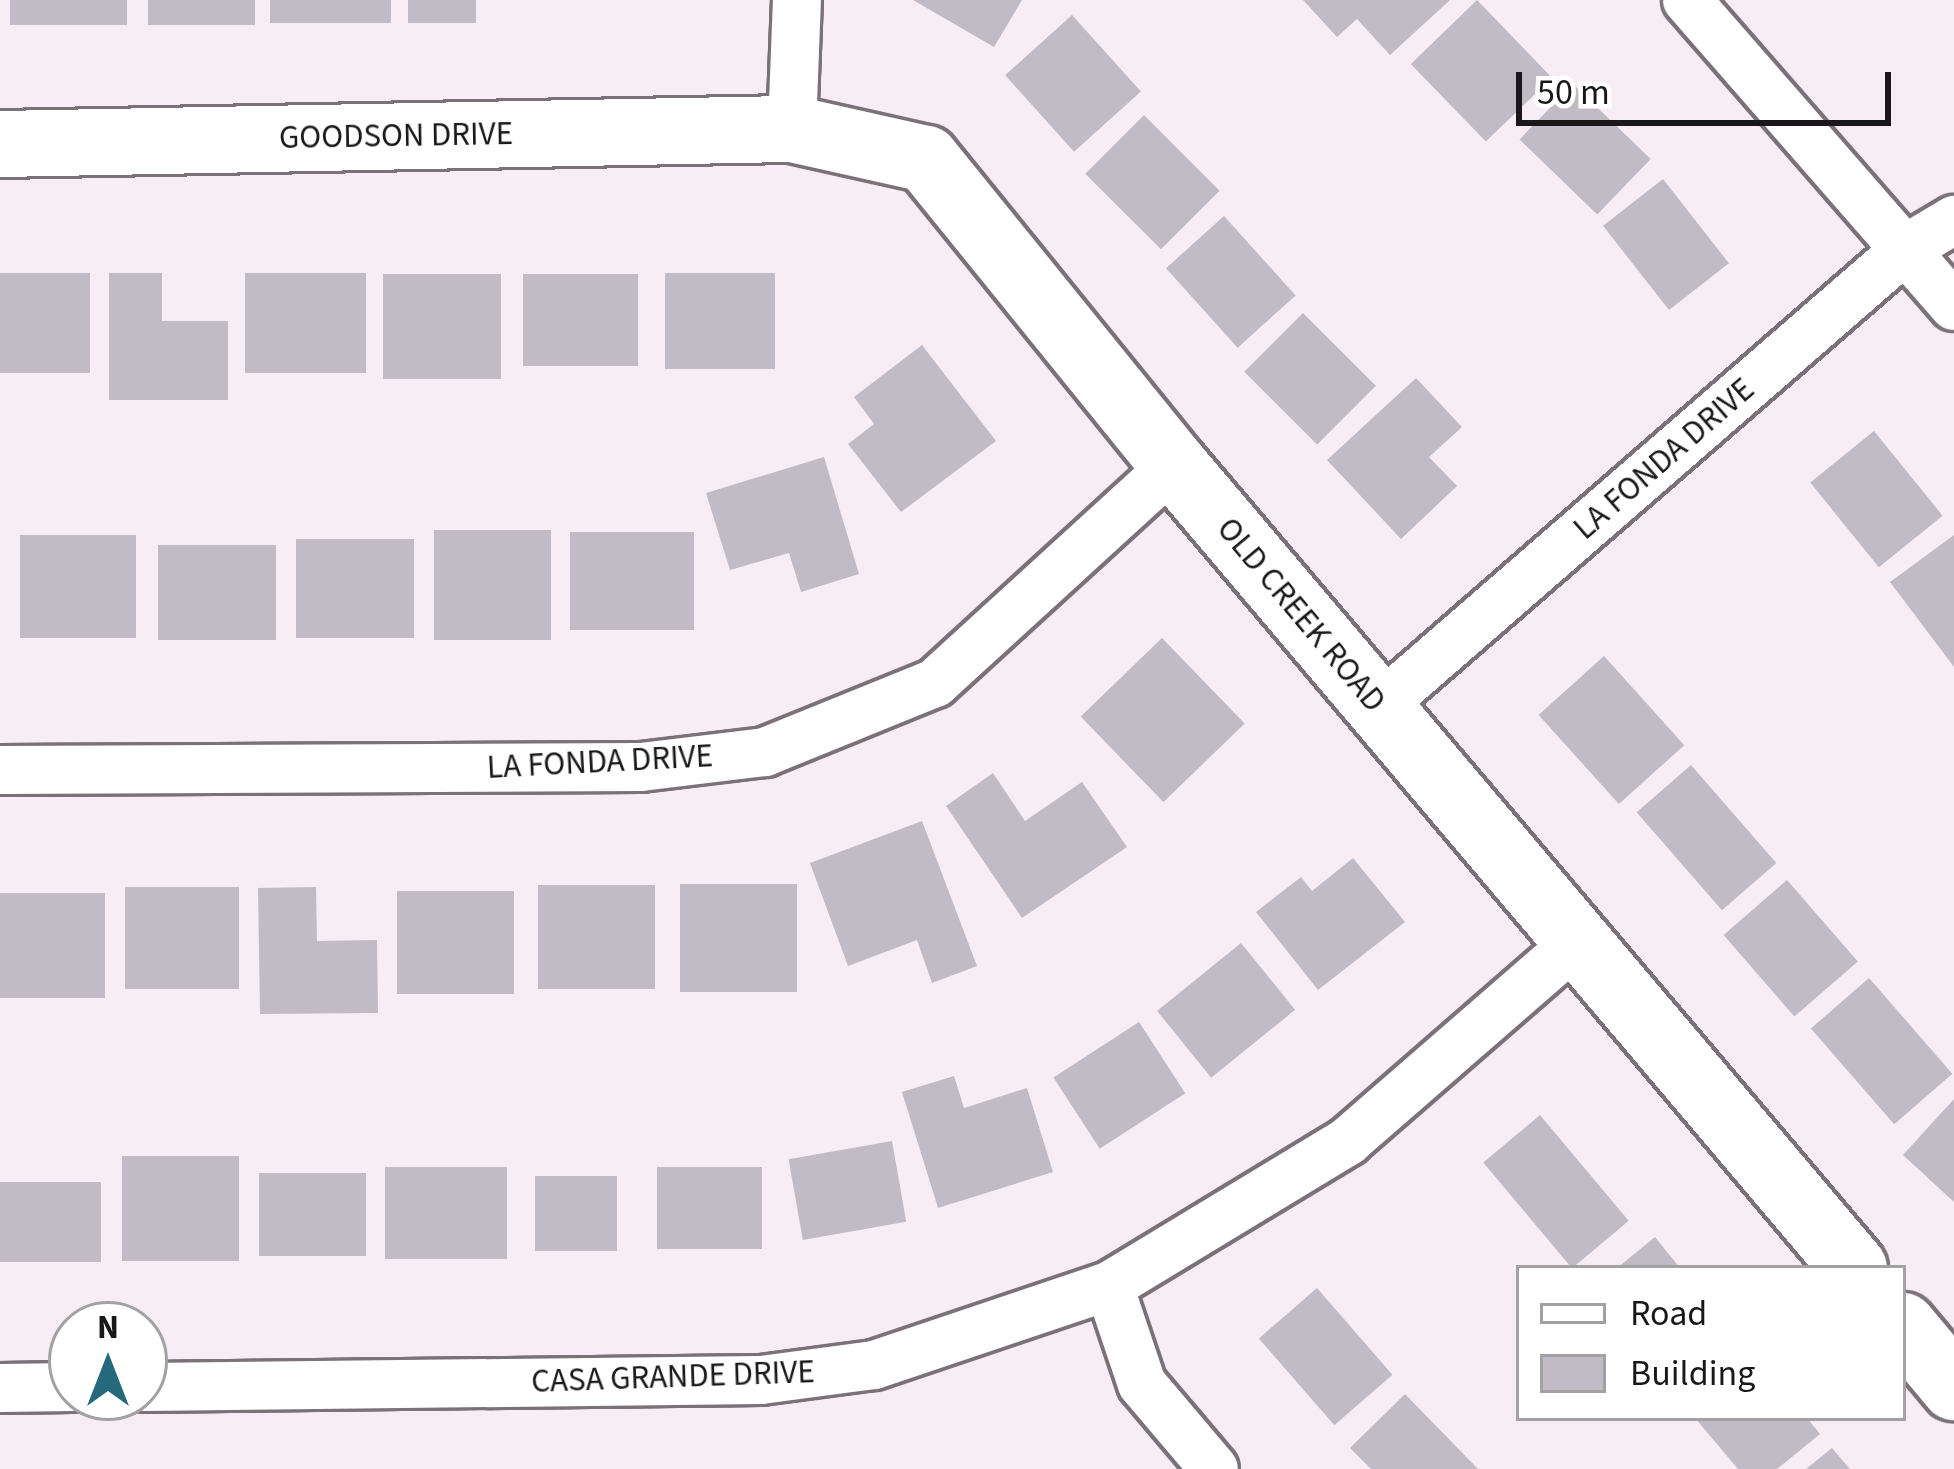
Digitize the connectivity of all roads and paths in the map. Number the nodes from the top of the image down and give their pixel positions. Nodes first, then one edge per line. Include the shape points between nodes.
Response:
1 (796, 0) edge
2 (1687, 0) edge
3 (792, 129) junction
4 (0, 144) edge
5 (1954, 220) edge
6 (1907, 248) junction
7 (1954, 306) edge
8 (1174, 466) junction
9 (1379, 707) junction
10 (0, 770) edge
11 (1578, 941) junction
12 (1851, 1265) edge
13 (1109, 1286) junction
14 (1906, 1330) edge
15 (48, 1387) edge
16 (168, 1387) edge
17 (1954, 1387) edge
18 (0, 1388) edge
19 (1214, 1469) edge

1 - 3 street
2 - 6 street
3 - 4 street, GOODSON DRIVE
3 - 8 street, OLD CREEK ROAD via 926,159
5 - 6 street, LA FONDA DRIVE
6 - 7 street
6 - 9 street, LA FONDA DRIVE
8 - 9 street, OLD CREEK ROAD
8 - 10 street, LA FONDA DRIVE via 935,682 765,752 641,767
9 - 11 street, OLD CREEK ROAD
11 - 12 street, OLD CREEK ROAD
11 - 13 street, CASA GRANDE DRIVE via 1348,1141
13 - 16 street, CASA GRANDE DRIVE via 874,1365 761,1380
13 - 19 street via 1142,1384
14 - 17 street
15 - 18 street

